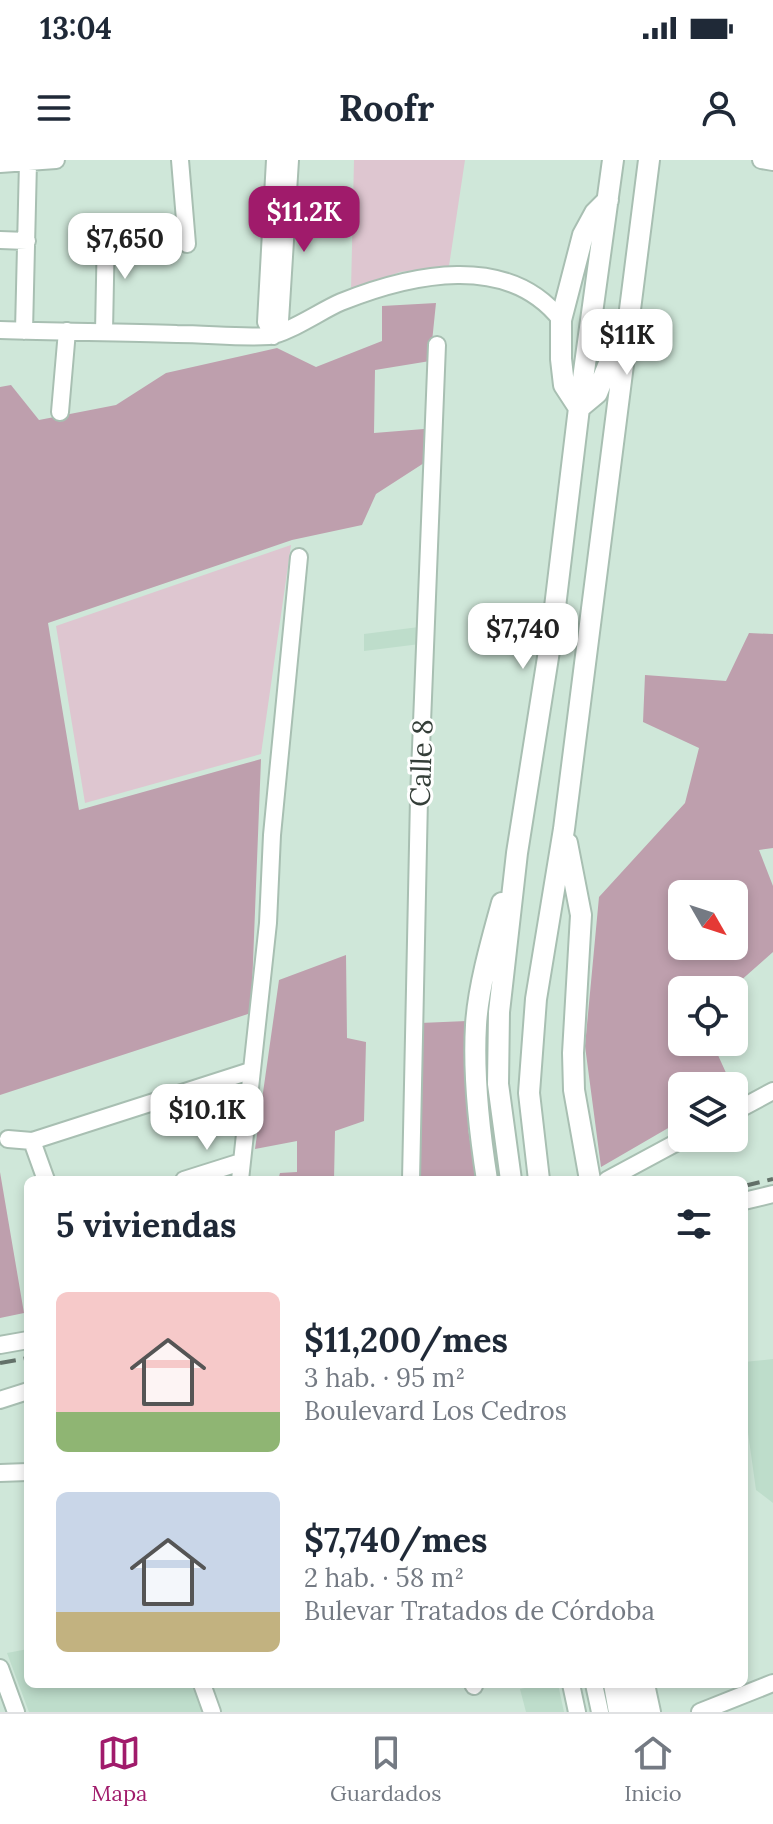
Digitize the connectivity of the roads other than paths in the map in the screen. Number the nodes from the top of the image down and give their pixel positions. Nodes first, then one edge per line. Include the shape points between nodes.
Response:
1 (56, 160) edge
2 (180, 160) edge
3 (275, 160) edge
4 (290, 160) edge
5 (613, 160) edge
6 (649, 160) edge
7 (761, 160) edge
8 (28, 162) edge
9 (773, 162) edge
10 (0, 164) edge
11 (608, 200) junction
12 (106, 229) dead end
13 (0, 240) edge
14 (27, 241) junction
15 (187, 244) dead end
16 (630, 310) junction
17 (561, 320) junction
18 (0, 330) edge
19 (24, 331) junction
20 (67, 331) junction
21 (104, 332) junction
22 (273, 336) junction
23 (437, 345) dead end
24 (579, 408) junction
25 (60, 412) dead end
26 (299, 557) dead end
27 (564, 829) junction
28 (517, 853) junction
29 (250, 1071) junction
30 (773, 1091) edge
31 (748, 1104) edge
32 (8, 1139) dead end
33 (32, 1141) junction
34 (668, 1147) edge
35 (241, 1162) junction
36 (45, 1176) edge
37 (197, 1176) edge
38 (240, 1176) edge
39 (411, 1176) edge
40 (486, 1176) edge
41 (510, 1176) edge
42 (539, 1176) edge
43 (589, 1176) edge
44 (614, 1176) edge
45 (773, 1194) edge
46 (748, 1200) edge
47 (24, 1341) edge
48 (0, 1345) edge
49 (24, 1392) edge
50 (0, 1400) edge
51 (24, 1472) edge
52 (0, 1473) edge
53 (0, 1668) edge
54 (773, 1683) edge
55 (203, 1688) edge
56 (572, 1688) edge
57 (595, 1688) edge
58 (615, 1688) edge
59 (631, 1688) edge
60 (647, 1688) edge
61 (16, 1712) edge
62 (212, 1712) edge
63 (577, 1712) edge
64 (600, 1712) edge
65 (619, 1712) edge
66 (635, 1712) edge
67 (652, 1712) edge
68 (700, 1712) edge

1 - 8 street
2 - 15 street
3 - 22 street via 266,322
4 - 22 street via 280,321
5 - 11 main road
6 - 16 main road
7 - 9 street
8 - 10 street
8 - 14 street
11 - 17 main road via 583,235
11 - 24 main road
12 - 21 street
13 - 14 street
14 - 19 street
16 - 24 main road via 597,393
16 - 27 main road
17 - 22 street via 543,299 513,282 467,275 400,281
17 - 24 main road via 564,385
18 - 19 street
19 - 20 street
20 - 21 street
20 - 25 street
21 - 22 street
23 - 39 street, Calle 8
24 - 28 main road via 552,632
26 - 29 street
27 - 42 main road via 536,999 529,1093
27 - 43 main road via 581,915 574,1090
28 - 40 main road via 493,934 476,1024 478,1126
28 - 41 main road via 499,1012 498,1084
29 - 33 street
29 - 35 street
30 - 31 street
32 - 33 street
33 - 36 street
34 - 44 street
35 - 37 street
35 - 38 street
45 - 46 street
47 - 48 street
49 - 50 street
51 - 52 street
53 - 61 street
54 - 68 street
55 - 62 street
56 - 63 street
57 - 64 street
58 - 65 main road
59 - 66 main road
60 - 67 street

